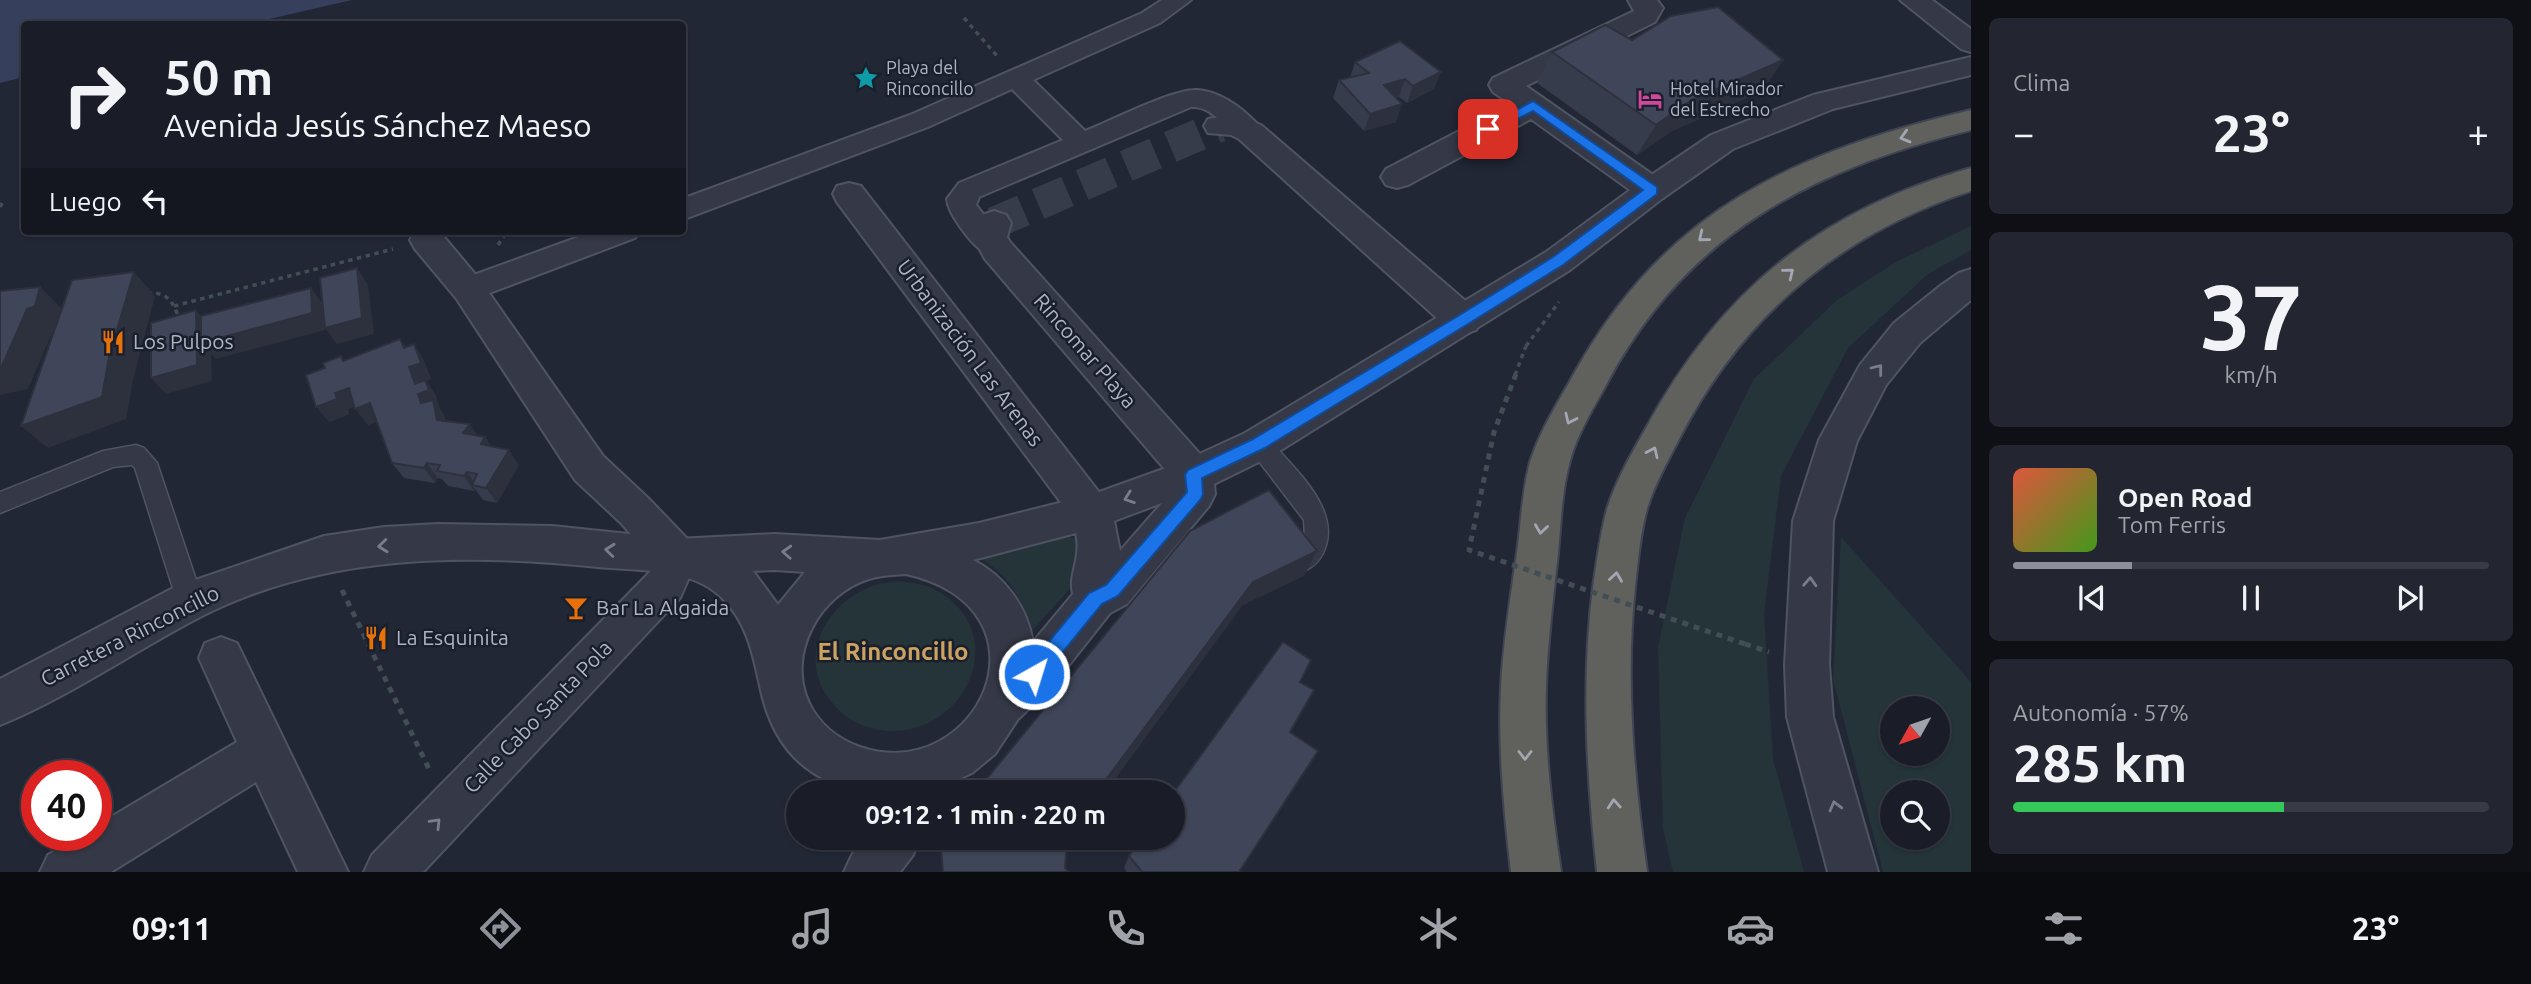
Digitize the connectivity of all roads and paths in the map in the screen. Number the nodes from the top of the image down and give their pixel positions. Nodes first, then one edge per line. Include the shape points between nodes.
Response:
1 (1180, 0) edge
2 (1642, 0) edge
3 (1914, 0) edge
4 (964, 18) dead end
5 (1971, 43) edge
6 (1971, 66) edge
7 (1016, 78) junction
8 (1533, 105) junction
9 (1971, 120) edge
10 (1235, 129) joint
11 (1081, 144) junction
12 (1397, 177) dead end
13 (1971, 179) edge
14 (1652, 190) junction
15 (849, 194) dead end
16 (3, 201) dead end
17 (0, 207) edge
18 (686, 208) edge
19 (993, 233) joint
20 (614, 235) edge
21 (427, 240) joint
22 (1971, 282) edge
23 (468, 289) junction
24 (147, 293) dead end
25 (174, 306) junction
26 (1463, 320) junction
27 (181, 323) edge
28 (1526, 346) dead end
29 (1259, 444) junction
30 (1194, 475) junction
31 (0, 503) edge
32 (1091, 512) junction
33 (324, 554) junction
34 (677, 557) junction
35 (880, 558) junction
36 (1304, 560) edge
37 (1095, 598) junction
38 (190, 601) junction
39 (1745, 644) dead end
40 (221, 657) dead end
41 (778, 667) junction
42 (0, 703) edge
43 (1003, 705) junction
44 (265, 751) junction
45 (936, 779) edge
46 (449, 810) junction
47 (65, 872) edge
48 (323, 872) edge
49 (389, 872) edge
50 (1536, 872) edge
51 (1622, 872) edge
52 (1853, 872) edge

1 - 7 street via 1151,18
2 - 8 street via 1649,12 1504,85
3 - 5 street
4 - 7 path
6 - 14 street via 1812,107 1723,142
7 - 11 street
7 - 18 street via 919,121
8 - 12 street
8 - 14 street
9 -> 50 highway via 1848,153 1763,194 1717,226 1664,273 1594,366 1550,461 1524,663 1525,795
10 - 11 street via 1216,102 1194,97
10 - 26 street
11 - 19 street via 964,194 962,208
51 -> 13 highway via 1609,695 1612,604 1625,514 1658,441 1716,347 1762,295 1821,247 1882,213
14 - 26 street via 1558,261
15 - 32 street, Urbanización Las Arenas
16 - 17 path
19 - 30 street, Rincomar Playa
20 - 23 street
21 - 23 street
21 - 25 path
52 -> 22 street via 1810,717 1807,665 1813,521 1838,440 1873,374 1907,333
23 - 34 street via 589,468
24 - 25 path via 160,291
25 - 27 path
26 - 29 street
28 - 39 path, bridge via 1494,432 1469,550
29 - 30 street
29 - 36 lane via 1316,517 1318,537
30 -> 32 street
30 - 37 street via 1195,494 1112,591
31 - 38 lane via 111,458 136,455 145,463
32 - 35 street via 979,541
32 - 37 street via 1100,547 1100,566 1091,582
34 -> 33 street, Carretera Rinconcillo via 552,544 438,542
33 - 38 street, Carretera Rinconcillo
33 - 46 path
35 -> 34 street, Carretera Rinconcillo via 775,552
34 - 41 street, Carretera Rinconcillo via 717,568 738,585 765,621
34 - 46 street, Calle Cabo Santa Pola via 665,585
35 - 41 street via 854,565 809,595 782,641
35 - 43 street via 932,560 957,570 995,603 1013,652 1012,678
37 - 43 street
38 - 42 street, Carretera Rinconcillo
40 - 44 street
41 - 45 street via 790,718 807,741 829,758 855,771 884,776 915,773
43 - 45 street via 989,729
44 - 47 street
44 - 48 street
49 -> 46 street, Calle Cabo Santa Pola

